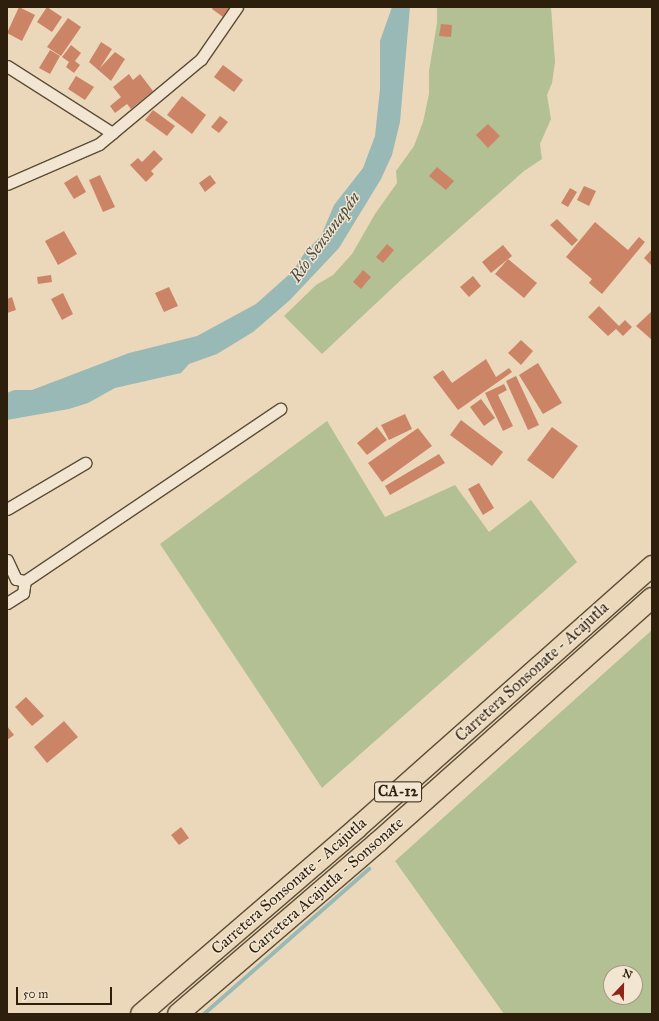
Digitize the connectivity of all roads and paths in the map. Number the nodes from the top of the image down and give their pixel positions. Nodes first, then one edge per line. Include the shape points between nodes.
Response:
1 (238, 7) edge
2 (7, 66) edge
3 (112, 133) junction
4 (7, 184) edge
5 (280, 409) dead end
6 (85, 462) dead end
7 (7, 510) edge
8 (7, 560) edge
9 (652, 566) edge
10 (25, 581) junction
11 (652, 598) edge
12 (7, 603) edge
13 (141, 1014) edge
14 (178, 1014) edge

1 - 3 street via 201,59
2 - 3 street
3 - 4 street via 99,144
5 - 10 street
6 - 7 street
8 - 10 street via 16,579
9 - 13 highway, Carretera Sonsonate - Acajutla / CA-12 via 357,828
10 - 12 street via 24,593
11 - 14 highway, Carretera Acajutla - Sonsonate / CA-12 via 378,842

